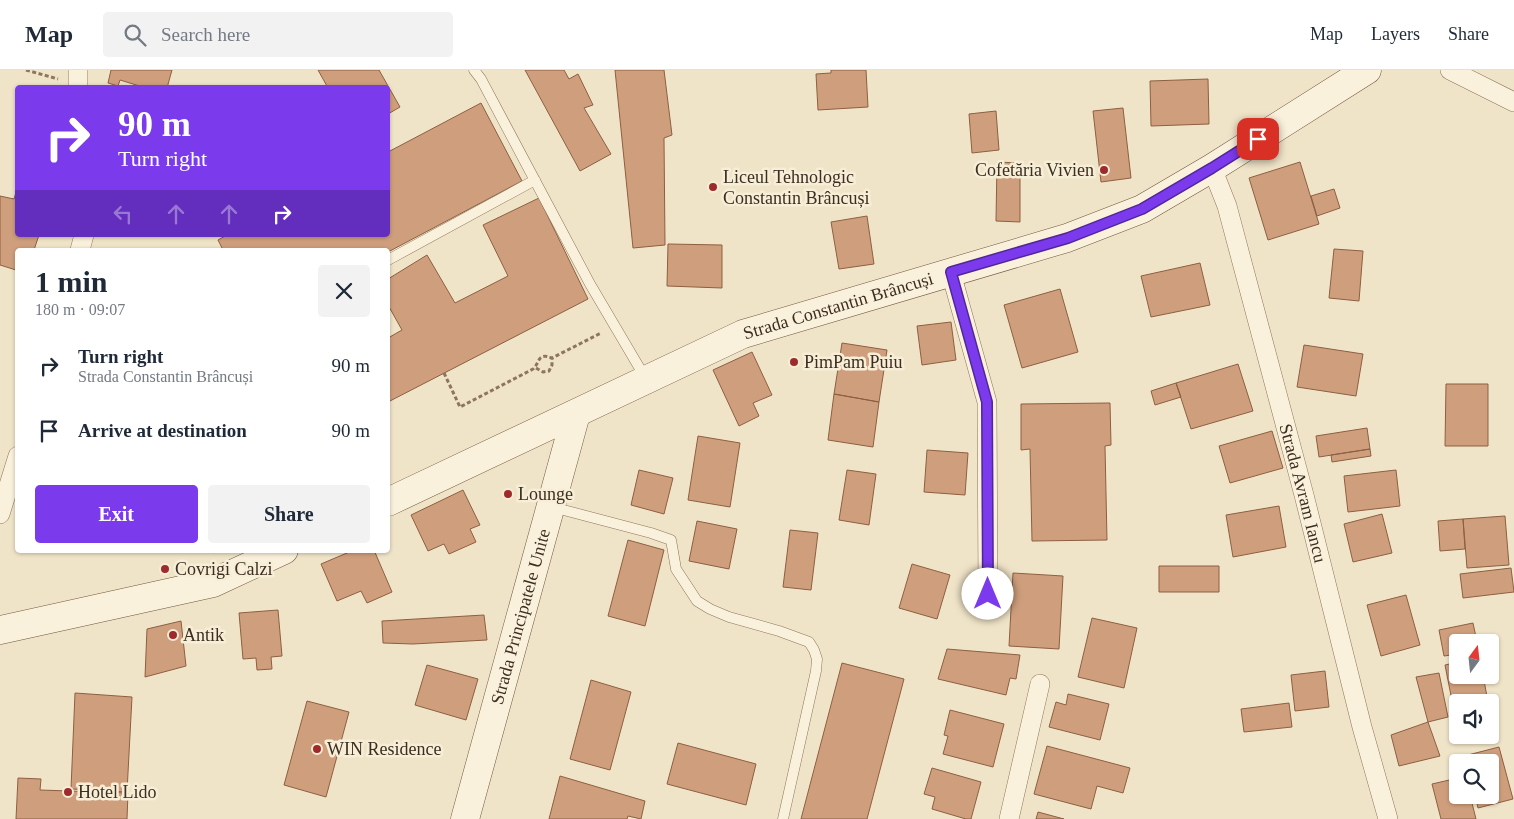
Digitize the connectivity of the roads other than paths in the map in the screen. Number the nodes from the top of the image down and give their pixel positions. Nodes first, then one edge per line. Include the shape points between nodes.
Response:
1 (474, 70) edge
2 (1367, 70) edge
3 (1450, 70) edge
4 (1514, 102) edge
5 (1212, 168) junction
6 (535, 180) junction
7 (390, 259) edge
8 (951, 272) junction
9 (646, 380) junction
10 (576, 414) junction
11 (15, 466) edge
12 (390, 501) edge
13 (551, 507) junction
14 (0, 514) edge
15 (277, 553) edge
16 (988, 594) dead end
17 (0, 630) edge
18 (1040, 684) dead end
19 (465, 819) edge
20 (783, 819) edge
21 (1010, 819) edge
22 (1388, 819) edge

1 - 6 lane
2 - 5 street, Strada Constantin Brâncuși
3 - 4 street
5 - 8 street, Strada Constantin Brâncuși via 1142,209 1068,238
5 - 22 street, Strada Avram Iancu via 1227,206
6 - 7 lane
6 - 9 lane
8 - 9 street, Strada Constantin Brâncuși via 743,334
8 - 16 street via 987,402
9 - 10 street, Strada Constantin Brâncuși
10 - 12 street, Strada Constantin Brâncuși
10 - 13 street, Strada Principatele Unite
11 - 14 street
13 - 19 street, Strada Principatele Unite
13 - 20 lane via 671,540 676,569 697,601 729,617 809,642 817,659 816,671
15 - 17 street via 212,583
18 - 21 street

